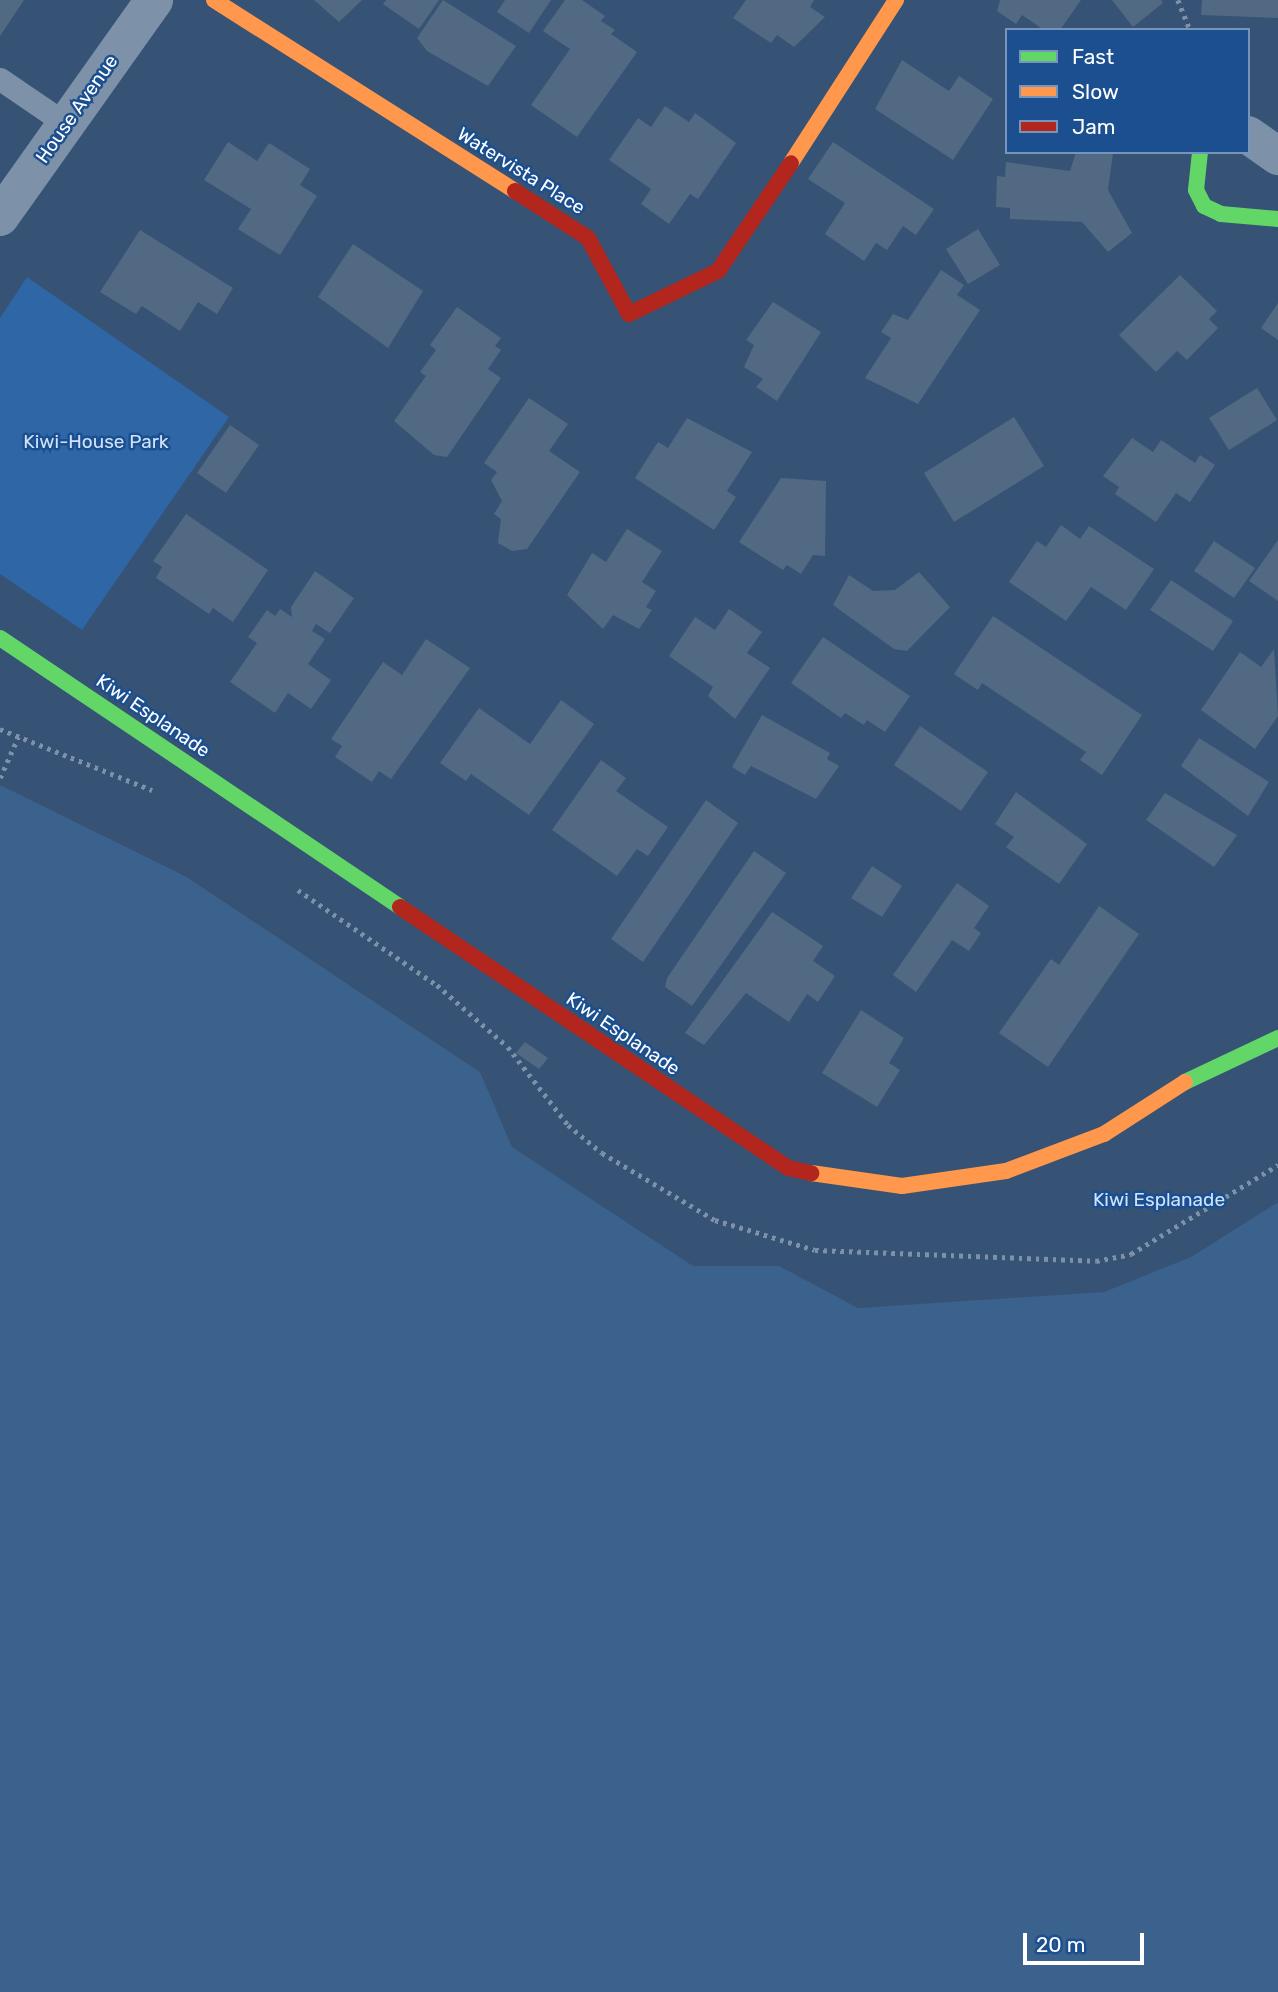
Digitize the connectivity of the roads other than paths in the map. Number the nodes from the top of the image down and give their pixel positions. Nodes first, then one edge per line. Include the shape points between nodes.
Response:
1 (154, 0) edge
2 (214, 0) edge
3 (896, 0) edge
4 (0, 79) edge
5 (66, 124) junction
6 (1250, 136) edge
7 (1200, 154) edge
8 (1278, 156) edge
9 (0, 217) edge
10 (1278, 219) edge
11 (0, 638) edge
12 (1278, 1038) edge

1 - 5 street, House Avenue
2 - 3 street, Watervista Place via 588,238 629,314 718,271
4 - 5 lane
5 - 9 street, House Avenue
6 - 8 street
7 - 10 street via 1196,190 1204,206 1221,214
11 - 12 street, Kiwi Esplanade via 789,1168 863,1185 902,1186 1006,1171 1104,1134 1215,1063

